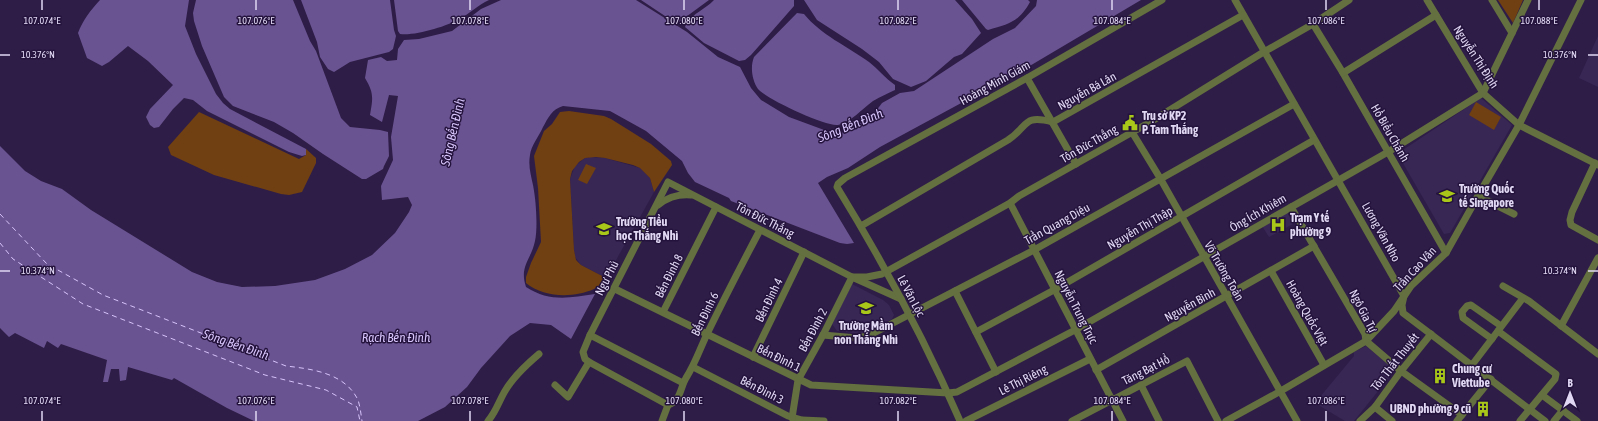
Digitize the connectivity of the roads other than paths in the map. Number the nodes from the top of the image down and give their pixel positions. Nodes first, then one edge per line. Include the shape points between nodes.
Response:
1 (1162, 0) edge
2 (1235, 0) edge
3 (1349, 0) edge
4 (1427, 0) edge
5 (1492, 0) edge
6 (1528, 0) edge
7 (1582, 0) edge
8 (1243, 15) junction
9 (1436, 15) junction
10 (1313, 24) junction
11 (1512, 33) junction
12 (1265, 51) junction
13 (1343, 73) junction
14 (1027, 78) junction
15 (1484, 93) junction
16 (1294, 104) junction
17 (1053, 122) junction
18 (1519, 125) junction
19 (1132, 132) junction
20 (1314, 140) junction
21 (1388, 152) junction
22 (1076, 164) junction
23 (1596, 164) edge
24 (1160, 178) junction
25 (1338, 180) junction
26 (668, 182) joint
27 (838, 184) joint
28 (695, 196) junction
29 (1478, 196) junction
30 (1010, 203) junction
31 (1291, 206) junction
32 (656, 207) junction
33 (716, 207) junction
34 (1514, 214) dead end
35 (1181, 217) junction
36 (860, 226) junction
37 (760, 230) junction
38 (1598, 240) edge
39 (1314, 246) junction
40 (1034, 250) junction
41 (804, 252) junction
42 (1446, 253) junction
43 (1203, 257) junction
44 (1598, 258) edge
45 (1271, 271) junction
46 (886, 272) junction
47 (852, 277) junction
48 (1503, 286) dead end
49 (615, 289) junction
50 (1054, 290) junction
51 (955, 291) junction
52 (1404, 296) junction
53 (1226, 297) junction
54 (1523, 298) junction
55 (902, 300) junction
56 (663, 312) junction
57 (909, 314) junction
58 (1561, 326) junction
59 (1500, 329) junction
60 (1075, 330) junction
61 (976, 332) junction
62 (1431, 334) junction
63 (590, 335) junction
64 (707, 335) junction
65 (823, 336) junction
66 (1492, 339) junction
67 (1366, 340) junction
68 (539, 354) dead end
69 (1598, 354) edge
70 (753, 357) junction
71 (1090, 359) junction
72 (589, 362) junction
73 (1324, 365) junction
74 (1472, 365) junction
75 (693, 367) junction
76 (1096, 370) junction
77 (1401, 371) junction
78 (996, 372) junction
79 (1491, 379) junction
80 (798, 380) junction
81 (683, 383) junction
82 (555, 385) dead end
83 (1141, 385) junction
84 (1279, 392) junction
85 (948, 394) junction
86 (1542, 395) junction
87 (1112, 400) junction
88 (668, 405) junction
89 (1374, 407) junction
90 (1530, 409) junction
91 (1563, 410) junction
92 (1462, 414) junction
93 (792, 418) junction
94 (488, 421) edge
95 (662, 421) edge
96 (824, 421) edge
97 (960, 421) edge
98 (966, 421) edge
99 (1072, 421) edge
100 (1123, 421) edge
101 (1159, 421) edge
102 (1218, 421) edge
103 (1226, 421) edge
104 (1297, 421) edge
105 (1360, 421) edge
106 (1392, 421) edge
107 (1456, 421) edge
108 (1520, 421) edge
109 (1545, 421) edge
110 (1554, 421) edge
111 (1577, 421) edge

1 - 14 street, Hoàng Minh Giám
2 - 8 street
3 - 10 street, Tôn Đức Thắng
4 - 9 street, Nguyễn Thị Định
5 - 11 street
6 - 11 street
7 - 18 street, Trần Cao Vân
8 - 12 street
8 - 17 street, Nguyễn Bá Lân
9 - 13 street
9 - 15 street, Nguyễn Thị Định
10 - 12 street, Tôn Đức Thắng
10 - 13 street, Hồ Biểu Chánh
11 - 15 street
12 - 16 street, Lương Văn Nho
12 - 19 street, Tôn Đức Thắng
13 - 21 street, Hồ Biểu Chánh
14 - 17 street
14 - 27 street, Hoàng Minh Giám
15 - 18 street, Nguyễn Thị Định
15 - 21 street, Ông Ích Khiêm
16 - 20 street, Lương Văn Nho
16 - 24 street, Trần Quang Diệu
17 - 22 street
17 - 36 street, Nguyễn Bá Lân via 1038,118 1025,123 1008,140
18 - 23 street, Nguyễn Thị Định
18 - 29 street, Trần Cao Vân
19 - 22 street, Tôn Đức Thắng
19 - 24 street, Võ Trường Toản
20 - 25 street, Lương Văn Nho
20 - 35 street, Nguyễn Thị Thập
21 - 25 street, Ông Ích Khiêm
21 - 42 street, Hồ Biểu Chánh
22 - 30 street, Tôn Đức Thắng
23 - 38 street via 1570,220 1573,226
24 - 35 street, Võ Trường Toản
24 - 40 street, Trần Quang Diệu
25 - 31 street, Ông Ích Khiêm
25 - 52 street, Lương Văn Nho
26 - 28 street, Tôn Đức Thắng
26 - 32 street, Ngư Phủ
27 - 36 street, Lê Văn Lộc via 837,187
28 - 32 street via 675,196
28 - 33 street, Tôn Đức Thắng
29 - 34 street
29 - 42 street, Trần Cao Vân
30 - 40 street, Nguyễn Trung Trực
30 - 46 street, Tôn Đức Thắng
31 - 39 street, Ngô Gia Tự
31 - 43 street, Ông Ích Khiêm
32 - 49 street, Ngư Phủ
33 - 37 street, Tôn Đức Thắng
33 - 56 street, Bến Đình 8
35 - 43 street, Võ Trường Toản
35 - 50 street, Nguyễn Thị Thập
36 - 46 street, Lê Văn Lộc
37 - 41 street, Tôn Đức Thắng
37 - 64 street, Bến Đình 6
39 - 45 street, Nguyễn Bình
39 - 67 street, Ngô Gia Tự via 1365,334
40 - 50 street, Nguyễn Trung Trực
40 - 51 street, Trần Quang Diệu
41 - 47 street, Tôn Đức Thắng
41 - 70 street, Bến Đình 4
42 - 52 street, Trần Cao Vân
43 - 53 street, Võ Trường Toản
43 - 60 street, Ông Ích Khiêm
44 - 58 street
45 - 53 street, Nguyễn Bình
45 - 73 street, Hoàng Quốc Việt
46 - 47 street, Tôn Đức Thắng via 867,277
46 - 55 street, Lê Văn Lộc
47 - 55 street, Tôn Đức Thắng
47 - 65 street, Bến Đình 2
48 - 54 street
49 - 56 street, Bến Đình 1
49 - 63 street, Ngư Phủ
50 - 60 street, Nguyễn Trung Trực
50 - 61 street, Nguyễn Thị Thập
51 - 57 street, Trần Quang Diệu
51 - 61 street
52 - 62 street, Lương Văn Nho via 1404,313
52 - 67 street, Trần Cao Vân via 1394,311
53 - 76 street, Nguyễn Bình
53 - 84 street, Võ Trường Toản
54 - 58 street
54 - 59 street
55 - 57 street, Lê Văn Lộc
56 - 64 street, Bến Đình 1
57 - 65 street, Trần Quang Diệu via 861,338
57 - 85 street, Lê Văn Lộc
58 - 69 street
59 - 66 street
59 - 66 street via 1471,305 1462,312 1463,318
59 - 86 street via 1556,374
60 - 71 street, Nguyễn Trung Trực
60 - 78 street, Ông Ích Khiêm
61 - 78 street
62 - 74 street, Lương Văn Nho
62 - 77 street, Tôn Thất Thuyết
63 - 72 street, Ngư Phủ via 584,352 585,359
63 - 81 street
64 - 70 street, Bến Đình 1
64 - 75 street, Bến Đình 6
65 - 80 street, Bến Đình 2
66 - 74 street
67 - 73 street, Trần Cao Vân
67 - 77 street, Ngô Gia Tự
68 - 94 street via 510,383
70 - 80 street, Bến Đình 1
71 - 76 street, Nguyễn Trung Trực
71 - 98 street, Lê Thị Riêng
72 - 82 street via 568,397
72 - 88 street
73 - 84 street, Trần Cao Vân
74 - 79 street, Lương Văn Nho
75 - 81 street, Bến Đình 6
75 - 93 street, Bến Đình 3
76 - 87 street, Nguyễn Trung Trực
77 - 89 street, Tôn Thất Thuyết
77 - 92 street, Ngô Gia Tự
78 - 85 street, Ông Ích Khiêm
79 - 90 street, Lương Văn Nho
79 - 92 street
80 - 85 street, Bến Đình 1 via 811,385
80 - 93 street, Bến Đình 2
81 - 88 street, Bến Đình 6 via 675,402
83 - 87 street, Tăng Bạt Hổ
83 - 101 street
83 - 102 street, Tăng Bạt Hổ via 1187,362
84 - 103 street, Trần Cao Vân
84 - 104 street, Võ Trường Toản
85 - 97 street, Lê Văn Lộc
86 - 90 street
86 - 91 street
87 - 99 street, Tăng Bạt Hổ
87 - 100 street, Nguyễn Trung Trực
88 - 95 street, Bến Đình 6
89 - 105 street, Tôn Thất Thuyết
89 - 106 street
90 - 108 street
90 - 109 street, Lương Văn Nho
91 - 110 street
91 - 111 street
92 - 107 street
93 - 96 street, Bến Đình 3

